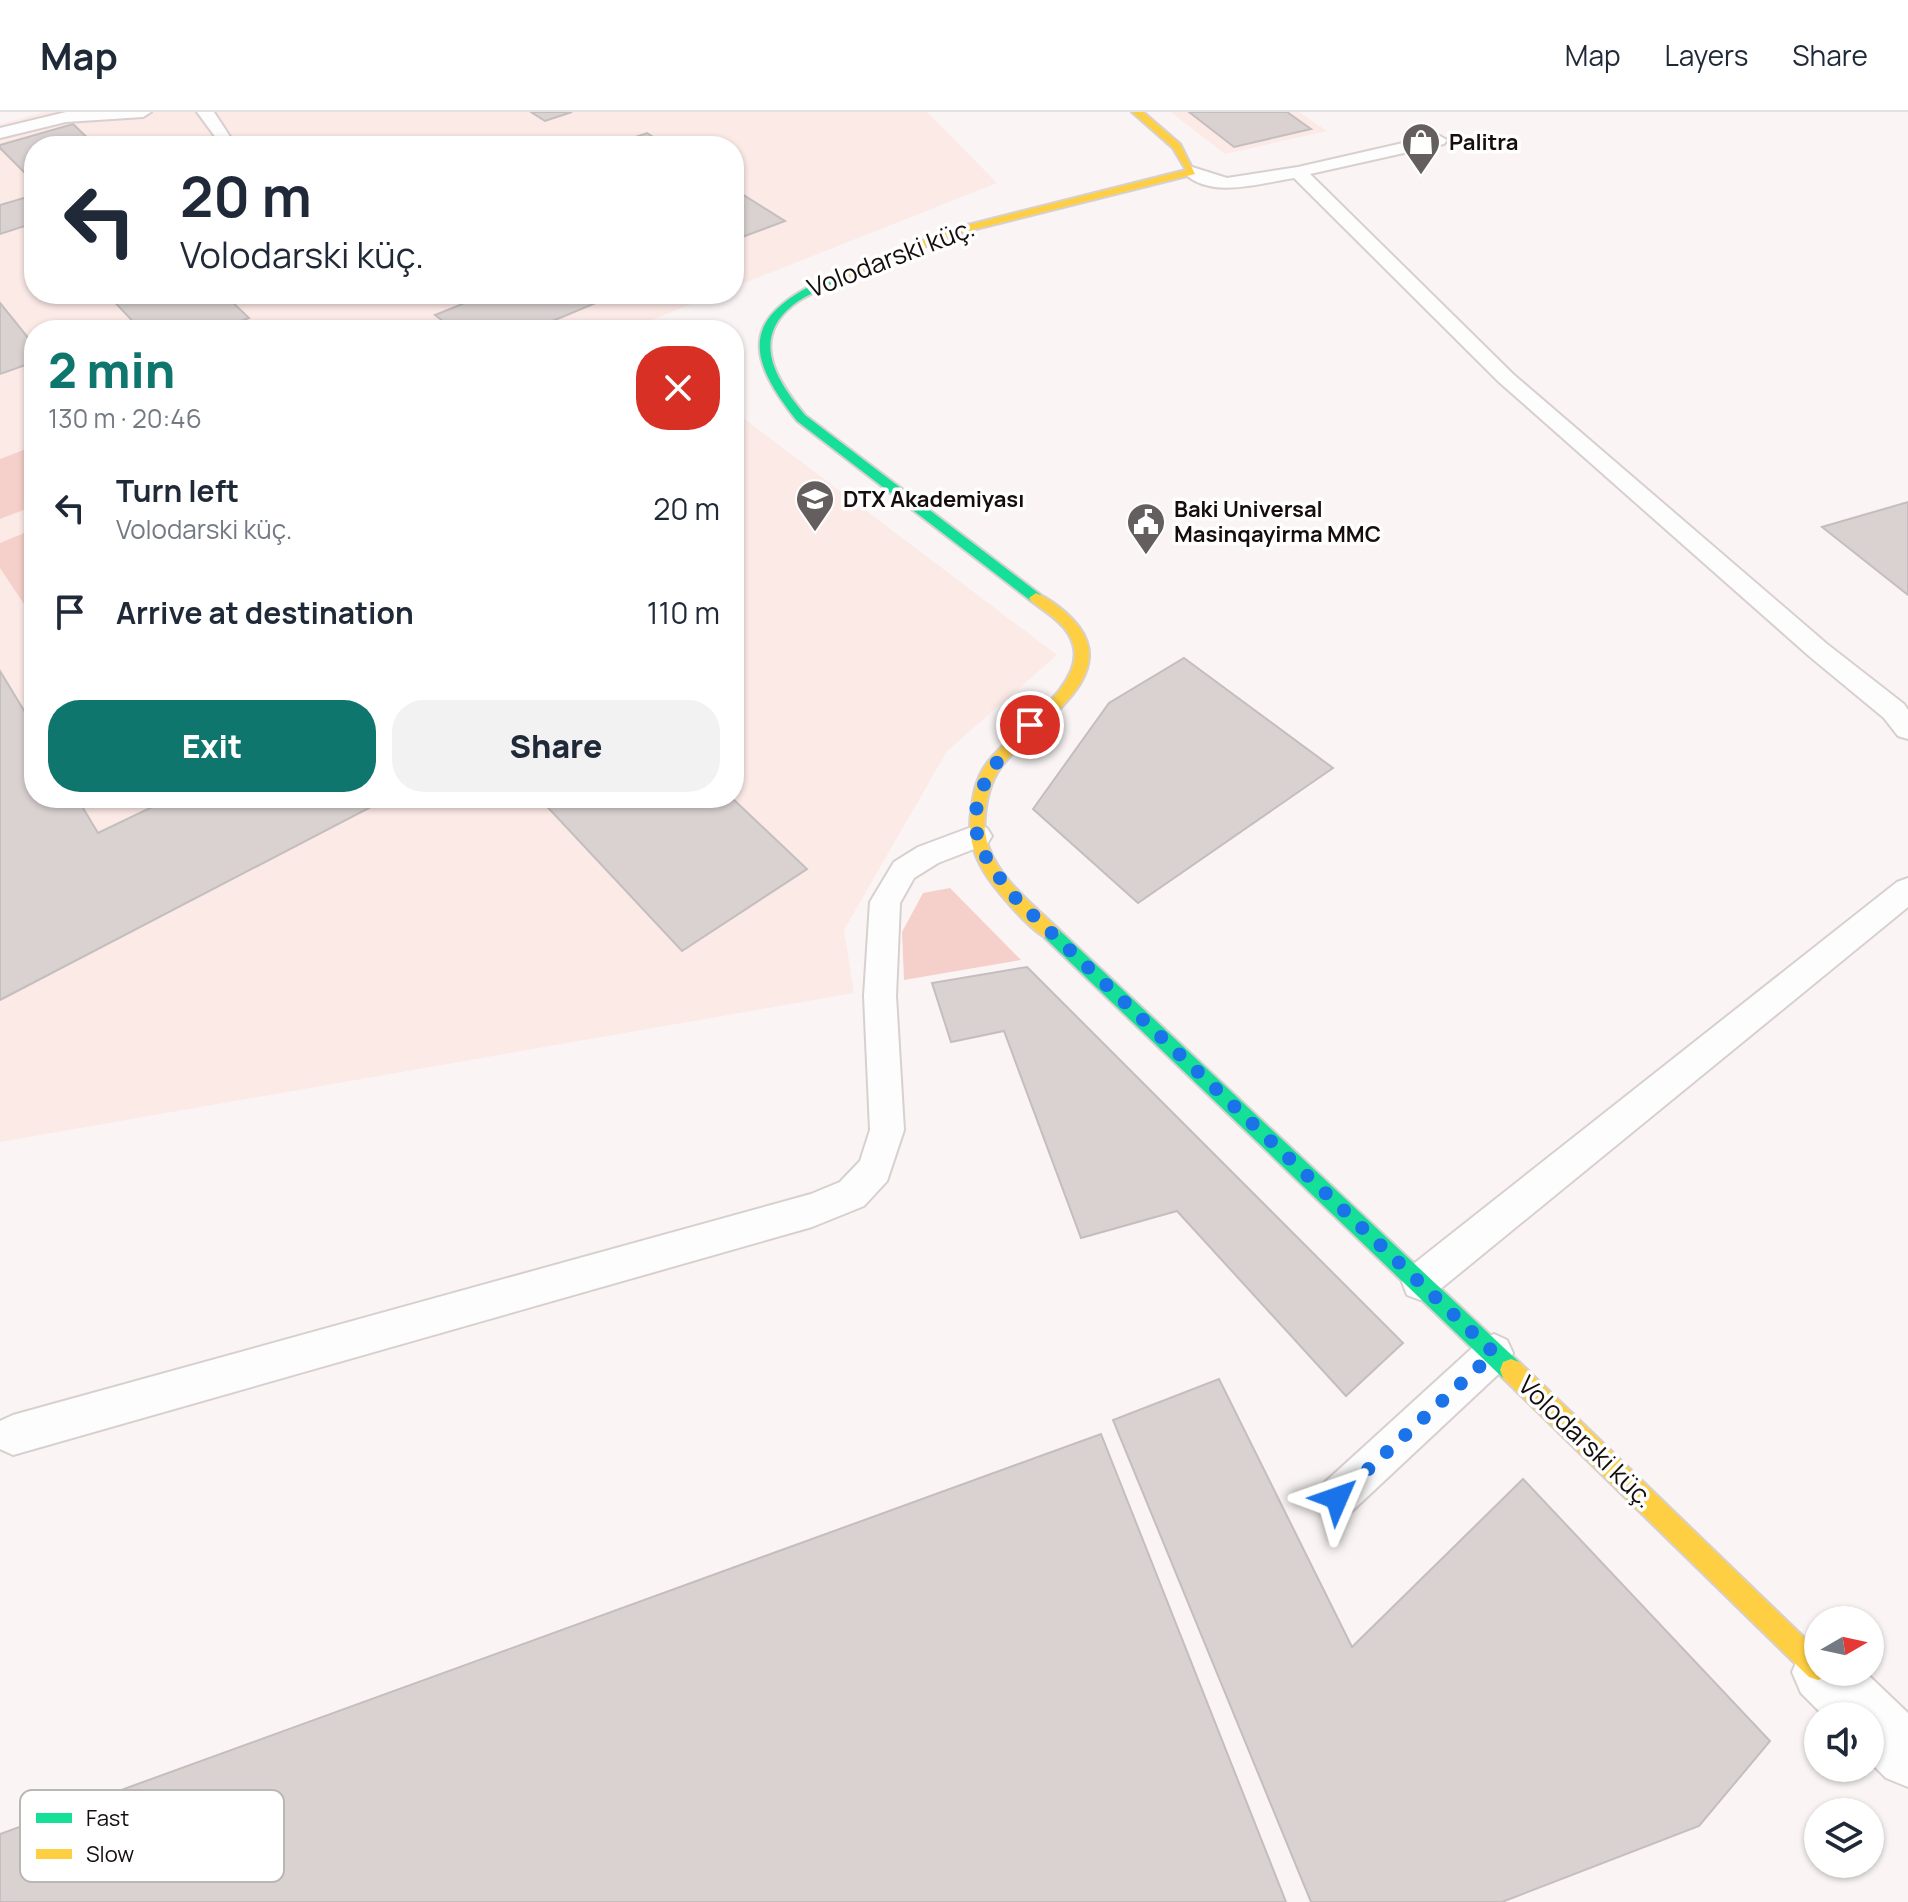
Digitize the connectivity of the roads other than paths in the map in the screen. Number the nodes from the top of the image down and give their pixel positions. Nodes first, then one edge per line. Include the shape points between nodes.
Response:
1 (143, 112) edge
2 (205, 112) edge
3 (1137, 112) edge
4 (0, 133) edge
5 (223, 136) edge
6 (1438, 140) dead end
7 (1192, 172) junction
8 (1298, 172) junction
9 (1908, 729) edge
10 (977, 836) junction
11 (1908, 890) edge
12 (1420, 1282) junction
13 (1494, 1353) junction
14 (13, 1435) dead end
15 (1337, 1498) dead end
16 (1804, 1654) edge
17 (1837, 1686) edge
18 (1853, 1702) edge
19 (1884, 1732) edge
20 (1908, 1756) edge

1 - 4 lane via 66,117
2 - 5 lane
3 - 7 street via 1177,146
6 - 8 lane
7 - 8 lane via 1227,183
7 - 10 street, Volodarski küç. via 943,236 806,289 769,319 764,334 770,381 801,418 1061,617 1077,635 1083,654 1080,672 991,768 979,800
8 - 9 lane via 1506,378 1894,711
10 - 12 street, Volodarski küç. via 1018,901
10 - 14 lane via 904,870 885,902 880,996 887,1130 875,1170 852,1194 812,1210
11 - 12 lane
12 - 13 street, Volodarski küç.
13 - 15 lane
13 - 16 street, Volodarski küç.
17 - 18 street, Volodarski küç.
19 - 20 street, Volodarski küç.

